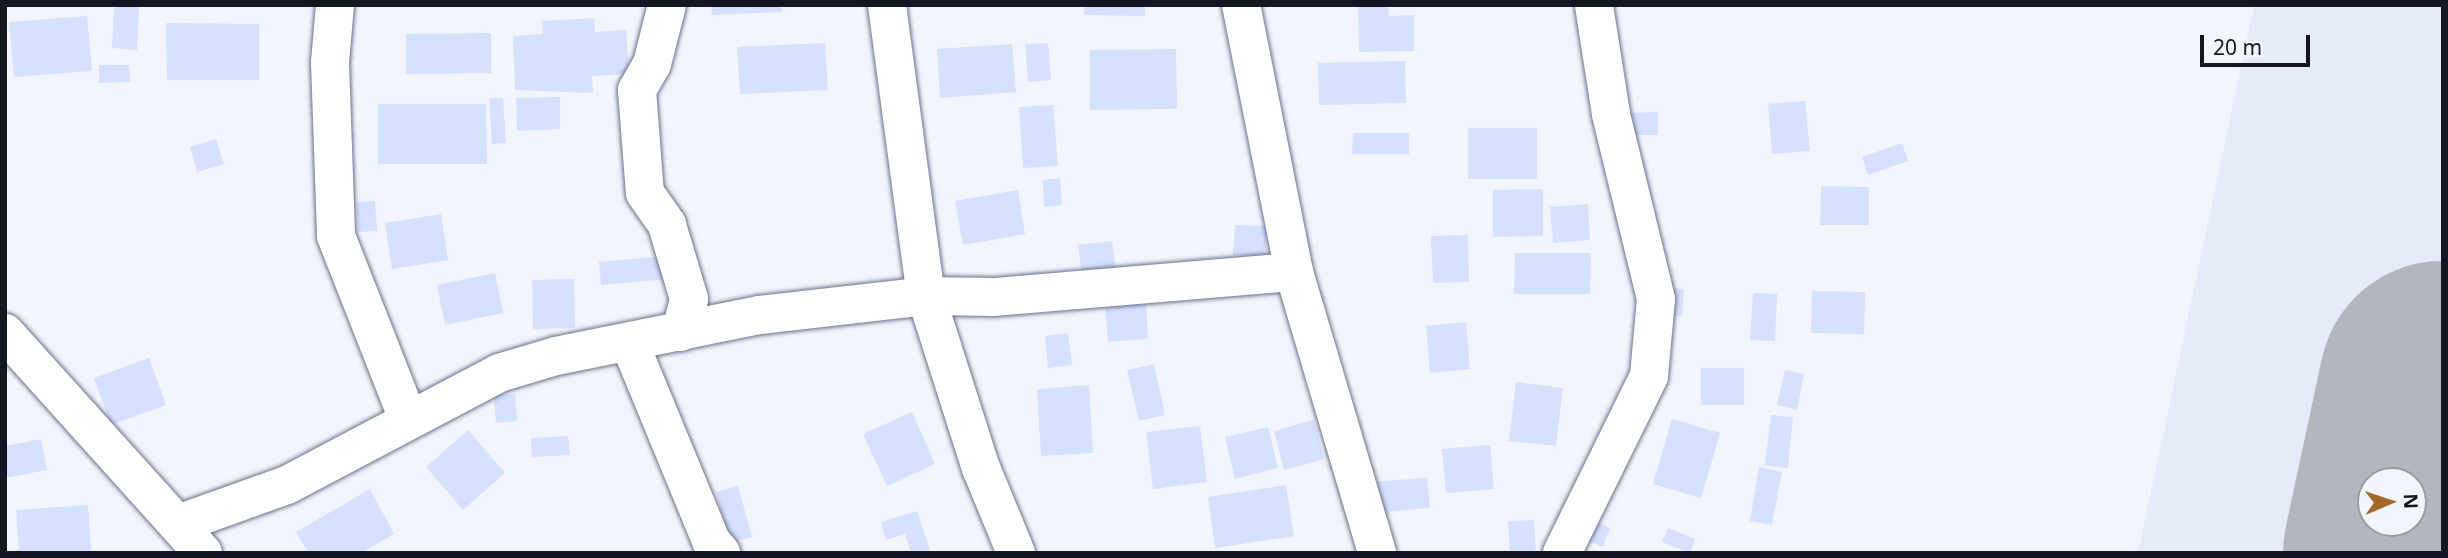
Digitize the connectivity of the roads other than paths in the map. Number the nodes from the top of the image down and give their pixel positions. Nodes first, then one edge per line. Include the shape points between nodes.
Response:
1 (335, 5) edge
2 (667, 5) edge
3 (887, 5) edge
4 (1241, 5) edge
5 (1594, 5) edge
6 (1294, 272) junction
7 (926, 296) junction
8 (681, 332) junction
9 (5, 333) edge
10 (630, 344) junction
11 (408, 419) junction
12 (178, 524) junction
13 (203, 553) edge
14 (721, 553) edge
15 (1016, 553) edge
16 (1377, 553) edge
17 (1562, 553) edge

1 - 11 street via 330,62 336,236
2 - 8 street via 652,64 637,90 645,194 667,225 690,299
3 - 7 street
4 - 6 street
5 - 17 street via 1611,114 1656,299 1649,376
6 - 7 street via 994,297
6 - 16 street
7 - 8 street via 760,315
7 - 15 street via 981,468
8 - 10 street
9 - 12 street via 88,430
10 - 11 street via 556,356 499,373
10 - 14 street via 711,541
11 - 12 street via 287,485
12 - 13 street

